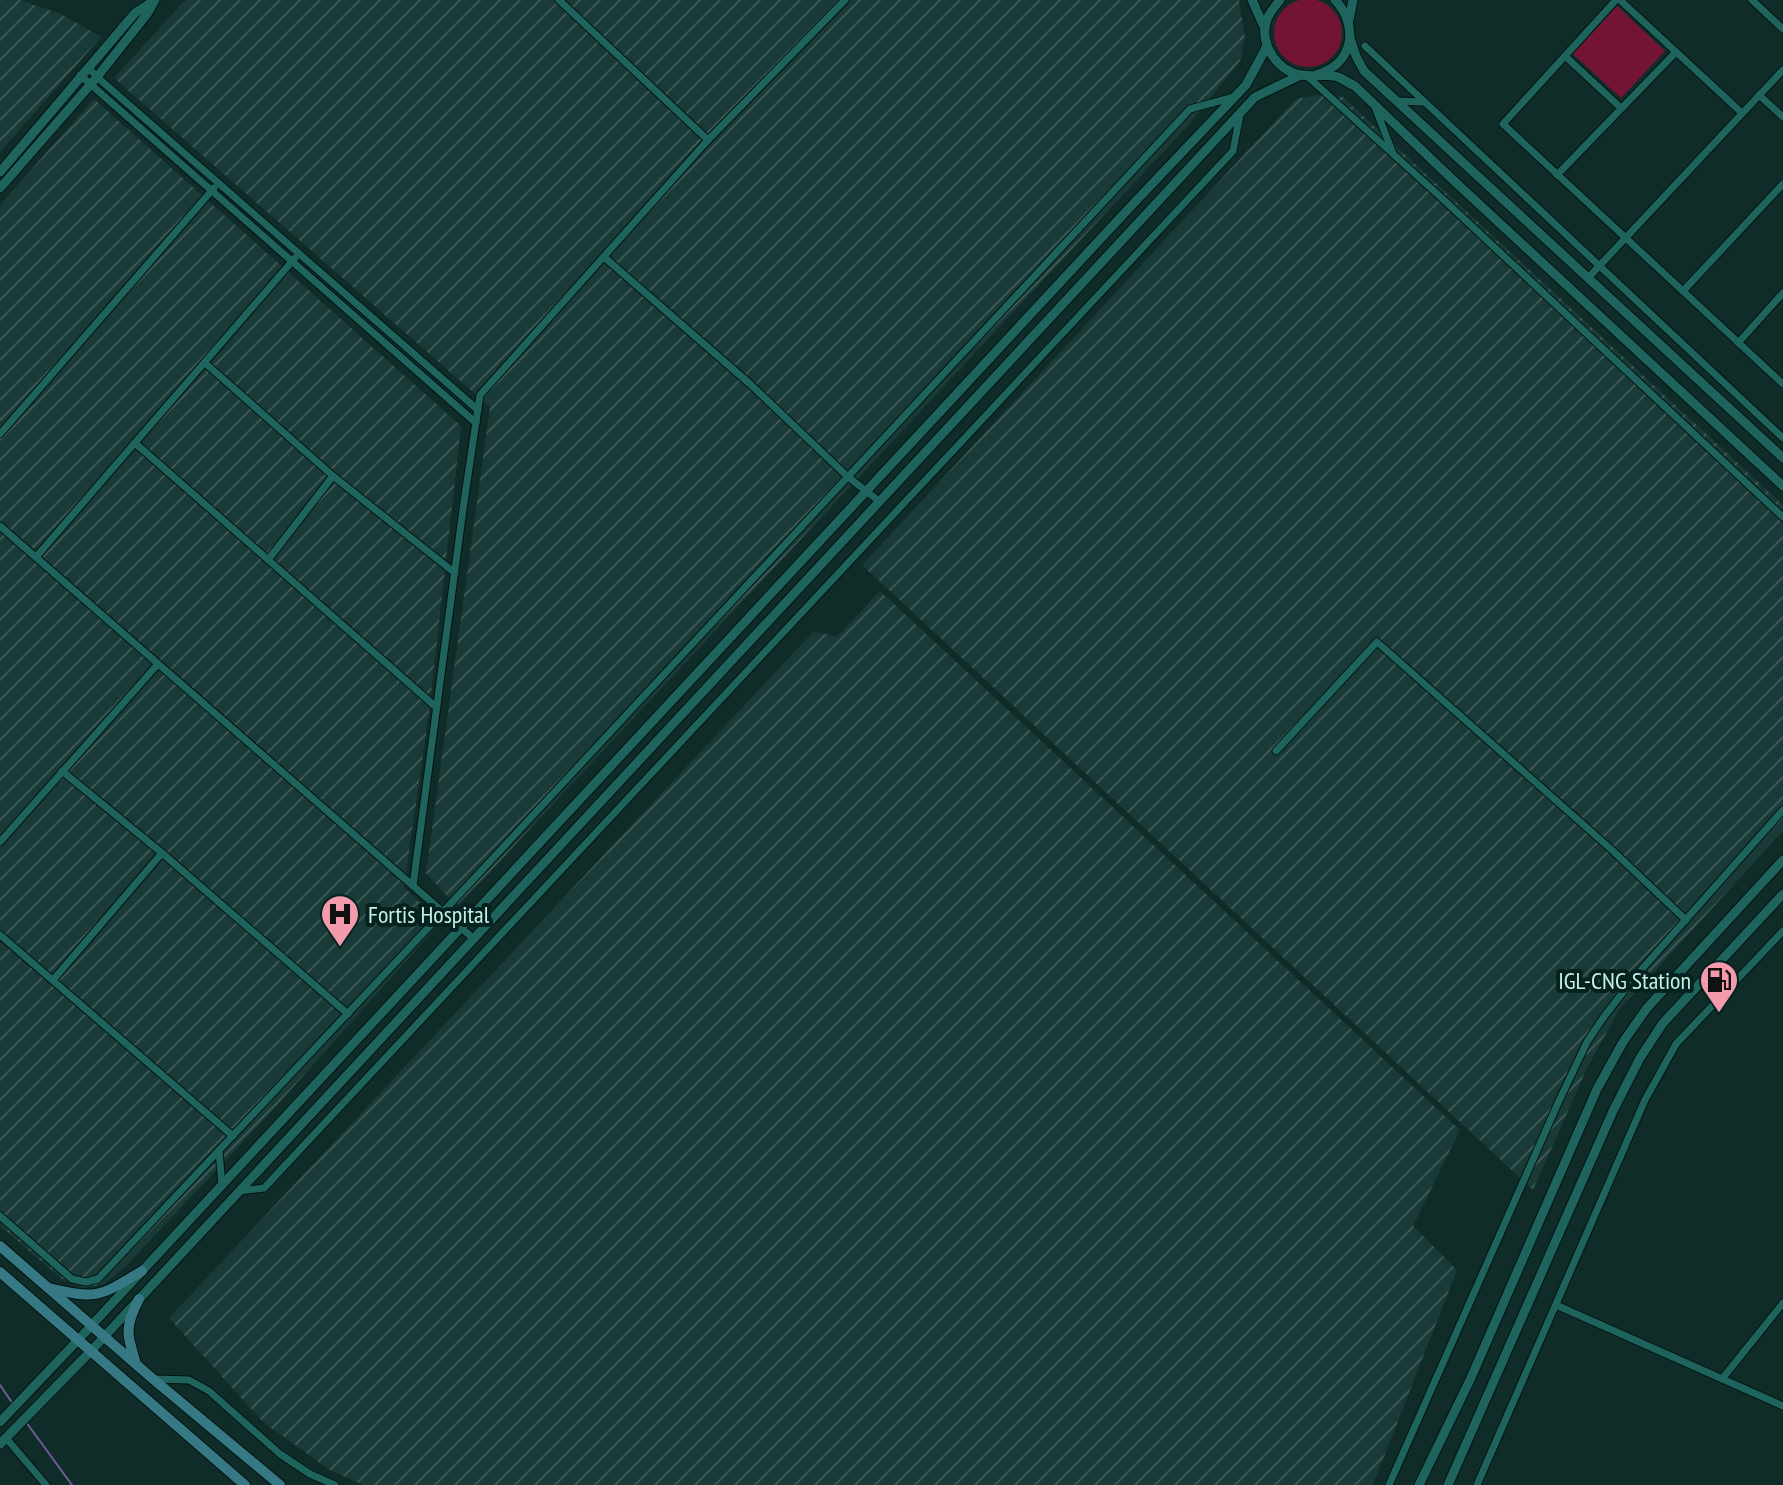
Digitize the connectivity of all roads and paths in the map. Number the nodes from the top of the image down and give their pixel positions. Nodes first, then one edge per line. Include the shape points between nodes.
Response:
1 (155, 0) edge
2 (559, 0) edge
3 (845, 0) edge
4 (1252, 0) edge
5 (1280, 0) edge
6 (1335, 0) edge
7 (1353, 0) edge
8 (1618, 0) edge
9 (1752, 0) edge
10 (1349, 20) junction
11 (1265, 29) junction
12 (1783, 29) edge
13 (1350, 38) junction
14 (1267, 46) junction
15 (1365, 46) dead end
16 (1676, 52) junction
17 (1565, 56) junction
18 (88, 67) junction
19 (1783, 70) edge
20 (80, 75) junction
21 (1306, 75) junction
22 (94, 80) junction
23 (1759, 95) junction
24 (1234, 97) junction
25 (1397, 101) junction
26 (1424, 102) junction
27 (1373, 103) junction
28 (1621, 108) junction
29 (1241, 113) junction
30 (1742, 113) junction
31 (1783, 117) edge
32 (708, 140) junction
33 (1393, 153) junction
34 (0, 172) edge
35 (1557, 175) junction
36 (218, 183) junction
37 (1783, 184) edge
38 (0, 188) edge
39 (212, 191) junction
40 (1625, 238) junction
41 (299, 254) junction
42 (604, 257) junction
43 (292, 262) junction
44 (1599, 266) junction
45 (1588, 278) junction
46 (1683, 291) junction
47 (1783, 293) edge
48 (1738, 343) junction
49 (205, 363) junction
50 (1783, 384) edge
51 (478, 410) junction
52 (476, 423) junction
53 (0, 434) edge
54 (1783, 438) edge
55 (135, 443) junction
56 (1783, 458) edge
57 (333, 476) junction
58 (847, 476) junction
59 (1783, 486) edge
60 (867, 490) junction
61 (880, 502) junction
62 (1783, 517) edge
63 (0, 526) edge
64 (36, 557) junction
65 (268, 560) junction
66 (455, 573) junction
67 (158, 664) junction
68 (436, 707) junction
69 (1276, 751) dead end
70 (62, 771) junction
71 (1783, 810) edge
72 (0, 842) edge
73 (162, 853) junction
74 (1783, 860) edge
75 (413, 886) junction
76 (1783, 894) edge
77 (443, 912) junction
78 (1686, 920) junction
79 (461, 928) junction
80 (1783, 931) edge
81 (0, 935) edge
82 (474, 939) junction
83 (53, 980) junction
84 (348, 1014) junction
85 (233, 1136) junction
86 (219, 1151) junction
87 (222, 1186) junction
88 (239, 1191) junction
89 (0, 1216) edge
90 (0, 1246) edge
91 (142, 1271) junction
92 (0, 1272) edge
93 (47, 1287) junction
94 (139, 1299) junction
95 (1783, 1303) edge
96 (1556, 1305) junction
97 (91, 1326) junction
98 (104, 1337) junction
99 (78, 1340) junction
100 (91, 1351) junction
101 (136, 1364) junction
102 (153, 1379) junction
103 (1722, 1379) junction
104 (1783, 1406) edge
105 (2, 1420) edge
106 (6, 1438) edge
107 (46, 1485) edge
108 (245, 1485) edge
109 (280, 1485) edge
110 (335, 1485) edge
111 (1389, 1485) edge
112 (1419, 1485) edge
113 (1448, 1485) edge
114 (1477, 1485) edge

1 - 18 street via 135,13
1 - 22 street
2 - 32 street
3 - 32 street
4 - 11 street
5 - 11 street
6 - 10 street
7 - 10 street
8 - 16 street
8 - 17 street
9 - 12 street
10 - 13 street
11 - 14 street
13 - 21 street via 1334,67
13 - 25 street via 1364,71
14 - 21 street via 1290,72
14 - 24 street
15 - 26 street
16 - 28 street
16 - 30 street
17 - 28 street
17 - 35 street via 1503,124
18 - 20 street
18 - 22 street
19 - 23 street
20 - 22 street
20 - 34 street
21 - 27 street via 1337,77
21 - 29 street via 1255,97
21 - 33 street
22 - 36 street
22 - 38 street
22 - 39 street
23 - 30 street
23 - 31 street
24 - 58 street via 1190,109
24 - 60 street
25 - 26 street
25 - 45 street
26 - 44 street
27 - 33 street
27 - 59 street
28 - 35 street
29 - 61 street
29 - 88 street via 1233,151 264,1188
30 - 40 street
32 - 42 street
33 - 62 street
35 - 40 street
36 - 39 street
36 - 41 street
37 - 46 street
39 - 43 street
39 - 53 street
40 - 44 street
40 - 46 street
41 - 43 street
41 - 51 street
42 - 51 street via 480,395
42 - 58 street
43 - 49 street
43 - 52 street
44 - 45 street
44 - 54 street
45 - 56 street
46 - 48 street
47 - 48 street
48 - 50 street
49 - 55 street
49 - 57 street
51 - 52 street
52 - 66 street
55 - 64 street
55 - 65 street
57 - 65 street
57 - 66 street
58 - 60 street
58 - 77 street
60 - 61 street
60 - 79 street
61 - 82 street
63 - 64 street
64 - 67 street
65 - 68 street
66 - 68 street
67 - 70 street
67 - 75 street
68 - 75 street
69 - 78 street via 1377,642
70 - 72 street
70 - 73 street
71 - 78 street
73 - 83 street
73 - 84 street
74 - 112 street via 1647,1008 1623,1042
75 - 77 street
76 - 113 street via 1663,1023 1640,1058
77 - 79 street
77 - 84 street
78 - 111 street via 1587,1042
79 - 82 street
79 - 87 street
80 - 96 street via 1676,1044 1645,1100
81 - 83 street
82 - 88 street
83 - 85 street
84 - 85 street
85 - 86 street
86 - 87 street
86 - 89 street via 98,1279 72,1279
87 - 91 street
88 - 94 street
90 - 93 main road
91 - 93 main road via 92,1296
91 - 97 street
92 - 99 main road
93 - 97 main road
94 - 98 street
94 - 101 main road via 127,1333
95 - 103 street
96 - 103 street
96 - 114 street
97 - 98 main road
97 - 99 street
98 - 100 street
98 - 101 main road
99 - 100 main road
99 - 105 street
100 - 106 street
100 - 108 main road
101 - 102 main road
102 - 109 main road
102 - 110 street via 189,1380 209,1391 280,1454
103 - 104 street
106 - 107 street

